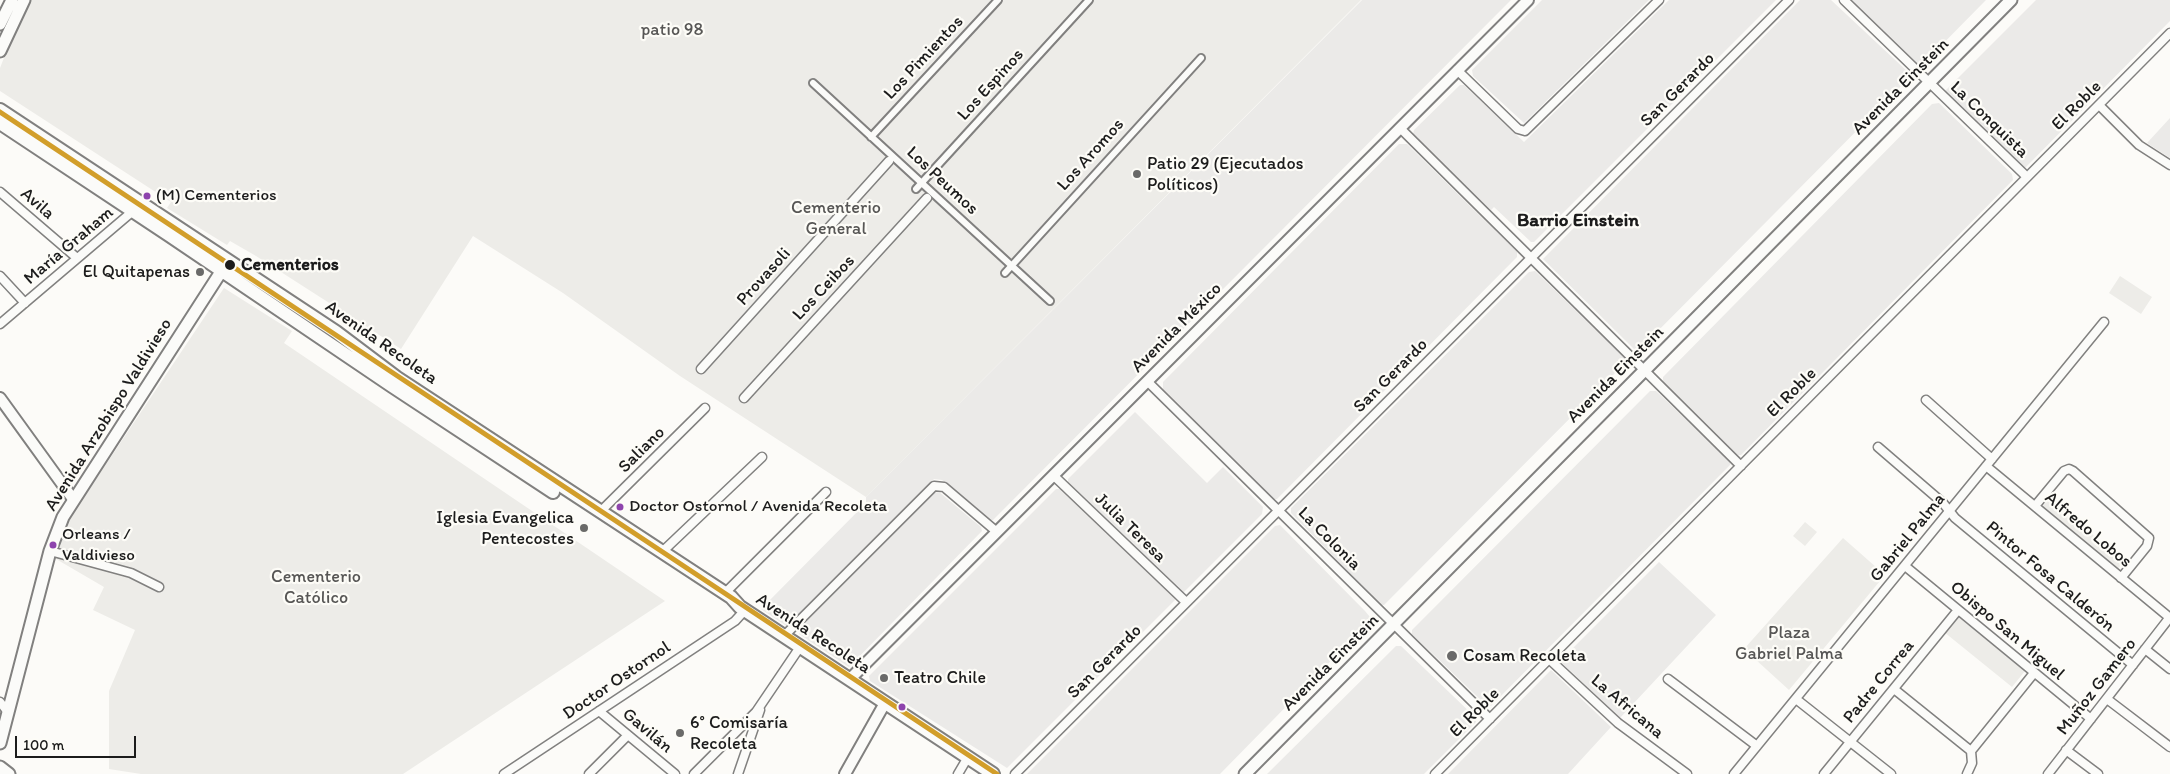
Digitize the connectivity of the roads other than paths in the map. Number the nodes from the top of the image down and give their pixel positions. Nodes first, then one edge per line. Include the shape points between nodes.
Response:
1 (12, 0) edge
2 (24, 0) edge
3 (998, 0) edge
4 (1088, 0) edge
5 (1528, 0) edge
6 (1659, 0) edge
7 (1789, 0) edge
8 (1844, 0) edge
9 (2011, 0) edge
10 (0, 24) edge
11 (2170, 34) edge
12 (0, 51) edge
13 (1200, 58) dead end
14 (1457, 70) junction
15 (813, 83) dead end
16 (1929, 83) junction
17 (2099, 105) junction
18 (0, 110) edge
19 (2, 128) edge
20 (1400, 128) junction
21 (871, 137) junction
22 (889, 161) dead end
23 (2170, 165) edge
24 (2027, 178) junction
25 (922, 183) junction
26 (916, 189) dead end
27 (0, 192) edge
28 (927, 198) dead end
29 (134, 211) junction
30 (77, 258) junction
31 (1531, 258) junction
32 (1011, 265) junction
33 (225, 266) junction
34 (1005, 273) dead end
35 (0, 276) edge
36 (1050, 301) dead end
37 (25, 302) junction
38 (2104, 322) dead end
39 (0, 324) edge
40 (701, 369) dead end
41 (1645, 371) junction
42 (1148, 381) junction
43 (0, 398) edge
44 (744, 398) dead end
45 (1926, 400) dead end
46 (705, 408) dead end
47 (1878, 447) dead end
48 (762, 456) dead end
49 (1989, 462) junction
50 (1741, 466) junction
51 (1054, 475) junction
52 (826, 492) dead end
53 (73, 499) junction
54 (2035, 506) junction
55 (1278, 510) junction
56 (1949, 511) junction
57 (600, 512) junction
58 (997, 532) junction
59 (50, 551) junction
60 (662, 552) junction
61 (1905, 566) junction
62 (2121, 578) junction
63 (159, 587) dead end
64 (725, 593) junction
65 (1186, 602) junction
66 (742, 609) junction
67 (1958, 610) junction
68 (2170, 618) edge
69 (1394, 624) junction
70 (784, 636) junction
71 (800, 647) junction
72 (2145, 649) junction
73 (1549, 659) junction
74 (2133, 665) junction
75 (2170, 668) edge
76 (2034, 673) junction
77 (850, 679) junction
78 (1668, 679) dead end
79 (1894, 689) junction
80 (1796, 699) junction
81 (2107, 699) junction
82 (762, 703) junction
83 (885, 703) junction
84 (3, 707) edge
85 (600, 711) junction
86 (1490, 719) junction
87 (2091, 719) junction
88 (736, 733) junction
89 (628, 735) junction
90 (749, 742) junction
91 (1850, 742) junction
92 (0, 743) edge
93 (1758, 746) junction
94 (2170, 747) edge
95 (2066, 750) junction
96 (1971, 751) junction
97 (968, 757) junction
98 (0, 766) edge
99 (10, 774) edge
100 (504, 774) edge
101 (589, 774) edge
102 (676, 774) edge
103 (694, 774) edge
104 (738, 774) edge
105 (845, 774) edge
106 (958, 774) edge
107 (993, 774) edge
108 (1015, 774) edge
109 (1245, 774) edge
110 (1435, 774) edge
111 (1688, 774) edge
112 (1734, 774) edge
113 (1824, 774) edge
114 (1891, 774) edge
115 (1967, 774) edge
116 (2048, 774) edge
117 (2098, 774) edge

1 - 10 main road
2 - 12 main road
3 - 21 street, Los Pimientos
4 - 25 street, Los Espinos
5 - 14 street, Avenida México
6 - 14 street via 1525,131 1518,129
7 - 31 street, San Gerardo
8 - 16 street, La Conquista
9 - 16 main road, Avenida Einstein
11 - 17 street, El Roble
13 - 32 street, Los Aromos
14 - 20 street, Avenida México
15 - 21 street, Los Peumos
16 - 24 street, La Conquista
16 - 41 main road, Avenida Einstein
17 - 23 street via 2139,145
17 - 24 street, El Roble
18 - 33 main road, Avenida Recoleta
19 - 29 main road, Avenida Recoleta
20 - 31 street
20 - 42 street, Avenida México
21 - 25 street, Los Peumos
22 - 40 street, Provasoli
24 - 50 street, El Roble
25 - 26 street, Los Espinos
25 - 32 street, Los Peumos
27 - 30 street, Avila
28 - 44 street, Los Ceibos
29 - 30 street, María Graham
29 - 33 main road, Avenida Recoleta
30 - 37 street, María Graham
31 - 41 street
31 - 55 street, San Gerardo
32 - 34 street, Los Aromos
32 - 36 street, Los Peumos
33 - 53 main road, Avenida Arzobispo Valdivieso
33 - 57 main road, Avenida Recoleta via 347,339 397,378
33 - 66 main road, Avenida Recoleta via 392,386 726,604
35 - 37 street
37 - 39 street, María Graham
38 - 49 street, Gabriel Palma
41 - 50 street
41 - 69 main road, Avenida Einstein
42 - 51 street, Avenida México
42 - 55 street, La Colonia
43 - 53 street
45 - 49 street, Alfredo Lobos
46 - 57 street, Saliano
47 - 56 street, Pintor Fosa Calderón
48 - 60 street
49 - 54 street, Alfredo Lobos
49 - 56 street, Gabriel Palma
50 - 73 street, El Roble
51 - 58 street, Avenida México
51 - 65 street, Julia Teresa
52 - 64 street
53 - 59 main road, Avenida Arzobispo Valdivieso
54 - 62 street, Alfredo Lobos
54 - 62 street via 2064,471 2073,471 2149,538 2147,546
55 - 65 street, San Gerardo
55 - 69 street, La Colonia
56 - 61 street, Gabriel Palma
56 - 74 street, Pintor Fosa Calderón
57 - 60 main road, Avenida Recoleta
58 - 70 street via 944,487 934,486
58 - 77 street, Avenida México
59 - 63 street via 131,573
59 - 84 main road, Avenida Arzobispo Valdivieso
60 - 64 main road, Avenida Recoleta
61 - 67 street, Obispo San Miguel
61 - 80 street, Gabriel Palma
62 - 68 street, Alfredo Lobos
64 - 66 main road, Avenida Recoleta
65 - 108 street, San Gerardo
66 - 70 main road, Avenida Recoleta
66 - 85 street, Doctor Ostornol via 735,621
67 - 76 street, Obispo San Miguel
67 - 79 street, Padre Correa
68 - 72 street, Muñoz Gamero
69 - 86 street, La Colonia
69 - 109 main road, Avenida Einstein
70 - 71 main road, Avenida Recoleta
71 - 77 main road, Avenida Recoleta
71 - 82 street
72 - 74 street, Muñoz Gamero
72 - 75 street
73 - 86 street, El Roble
73 - 111 street, La Africana via 1611,717
74 - 81 street, Muñoz Gamero
76 - 87 street, Obispo San Miguel
76 - 96 street
77 - 83 main road, Avenida Recoleta
78 - 93 street
79 - 91 street, Padre Correa
79 - 96 street
80 - 91 street
80 - 93 street, Gabriel Palma
81 - 87 street, Muñoz Gamero
81 - 94 street
82 - 88 street
82 - 90 street
83 - 97 main road, Avenida Recoleta
83 - 105 street
84 - 92 main road, Avenida Arzobispo Valdivieso
85 - 89 street, Gavilán
85 - 100 street, Doctor Ostornol
86 - 110 street, El Roble
87 - 95 street, Muñoz Gamero
88 - 90 street
88 - 103 street
89 - 101 street
89 - 102 street, Gavilán
90 - 104 street
91 - 113 street, Padre Correa
91 - 114 street
93 - 112 street, Gabriel Palma
95 - 116 street, Muñoz Gamero
95 - 117 street
96 - 115 street via 1972,763
97 - 106 street
97 - 107 main road, Avenida Recoleta
98 - 99 main road

